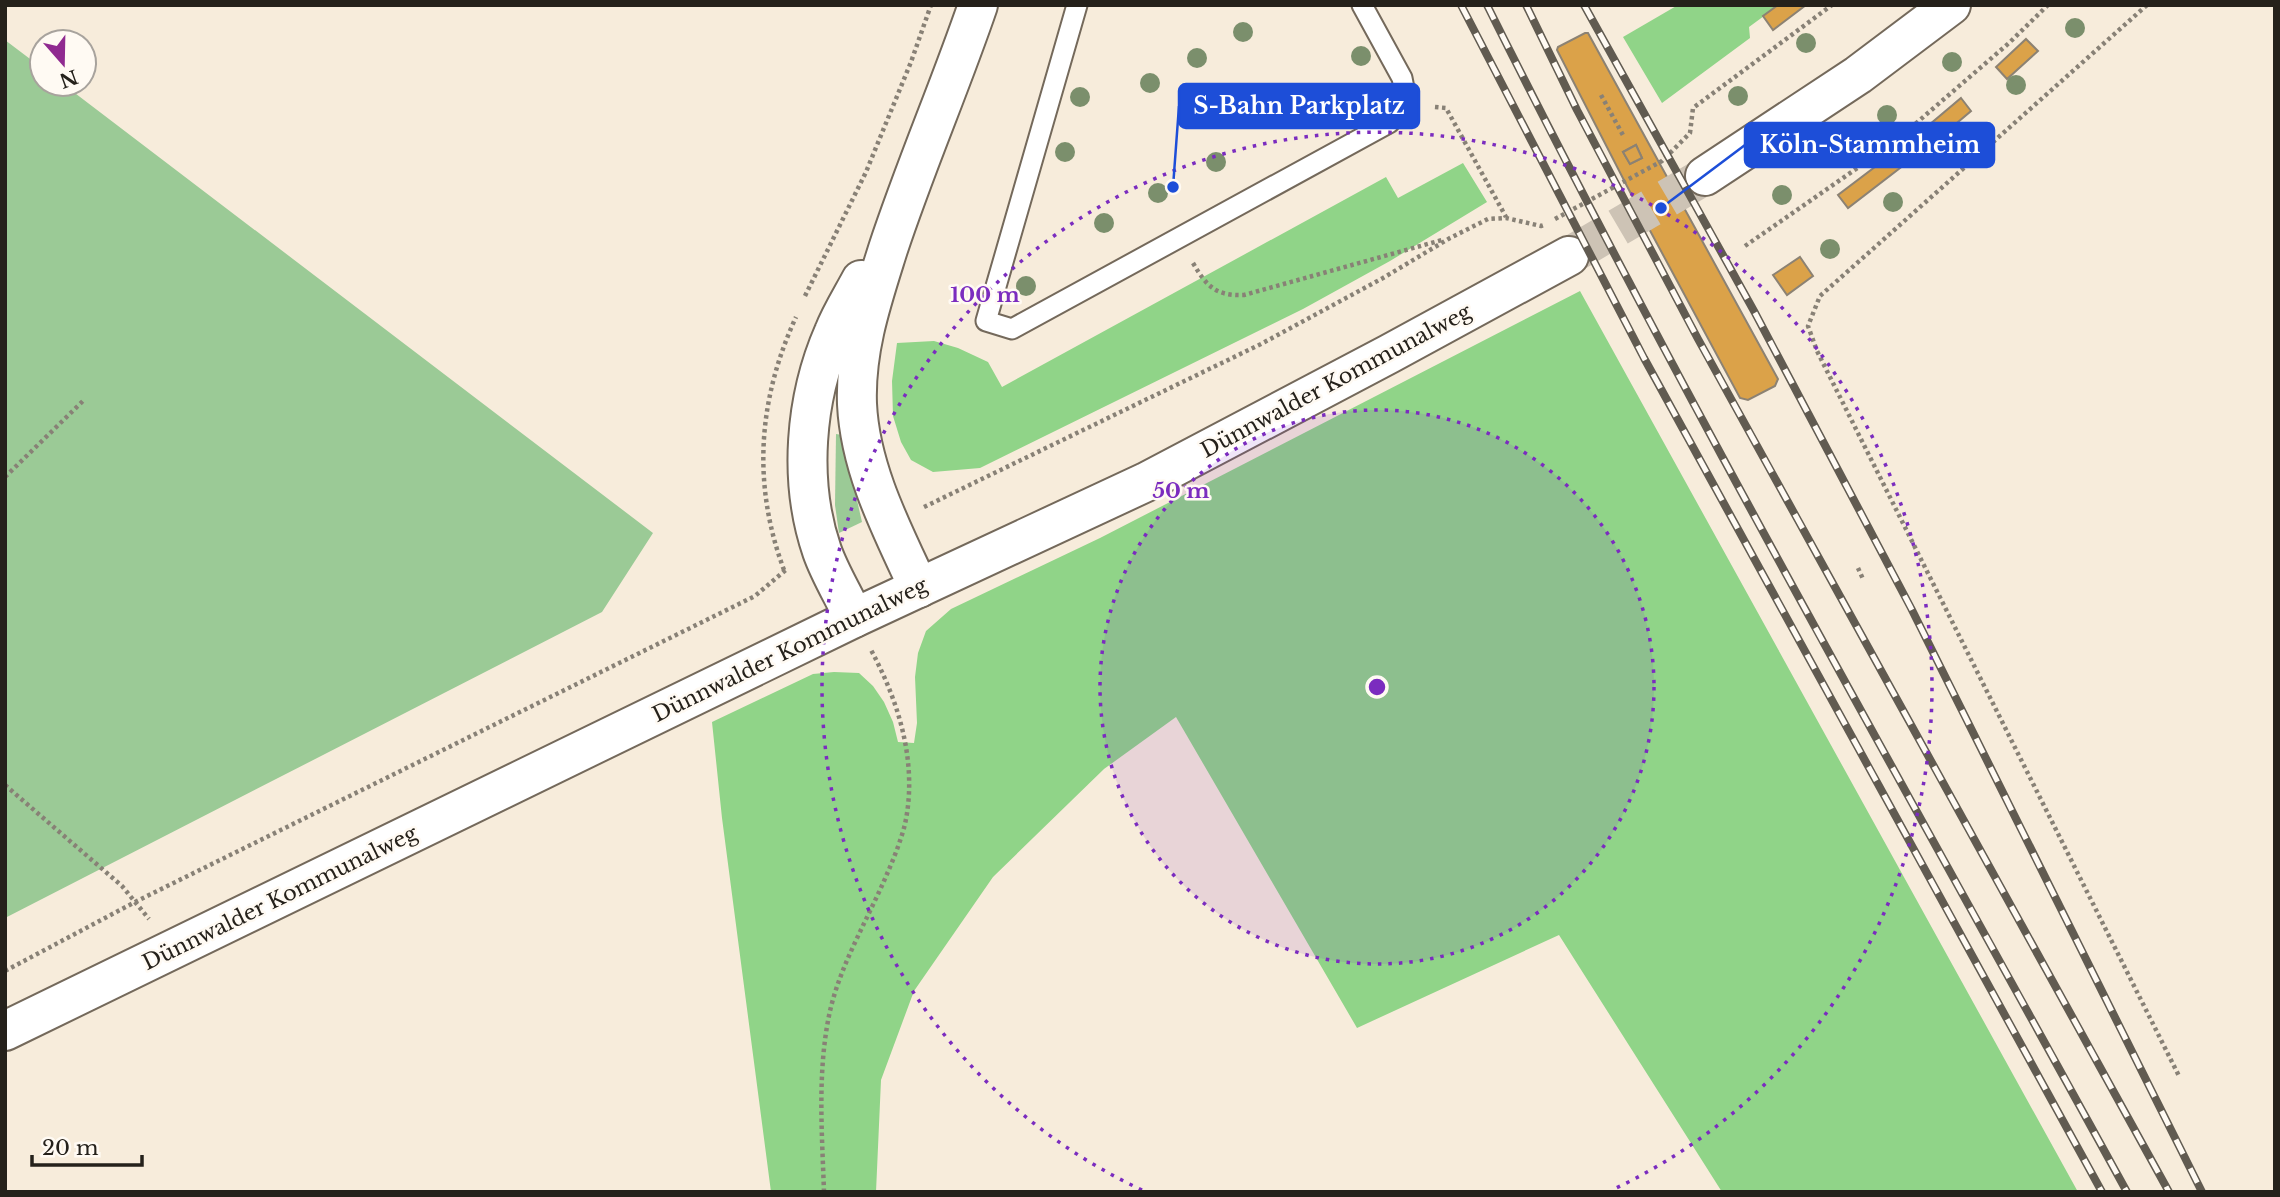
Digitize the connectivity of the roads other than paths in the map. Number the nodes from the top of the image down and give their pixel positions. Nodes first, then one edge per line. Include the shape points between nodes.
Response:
1 (978, 5) edge
2 (1077, 5) edge
3 (1362, 5) edge
4 (1951, 5) edge
5 (1705, 176) tunnel mouth
6 (908, 188) junction
7 (1569, 256) tunnel mouth
8 (919, 589) junction
9 (854, 618) junction
10 (5, 1031) edge

1 - 6 main road
2 - 3 lane via 986,321 1013,329 1390,123 1407,103 1402,78
4 - 5 main road via 1858,75
6 - 8 main road via 865,319 857,404 873,485
6 - 9 main road via 834,331 822,363 809,429 815,525 822,553
7 - 8 main road, Dünnwalder Kommunalweg via 1146,482
8 - 9 main road, Dünnwalder Kommunalweg
9 - 10 main road, Dünnwalder Kommunalweg

